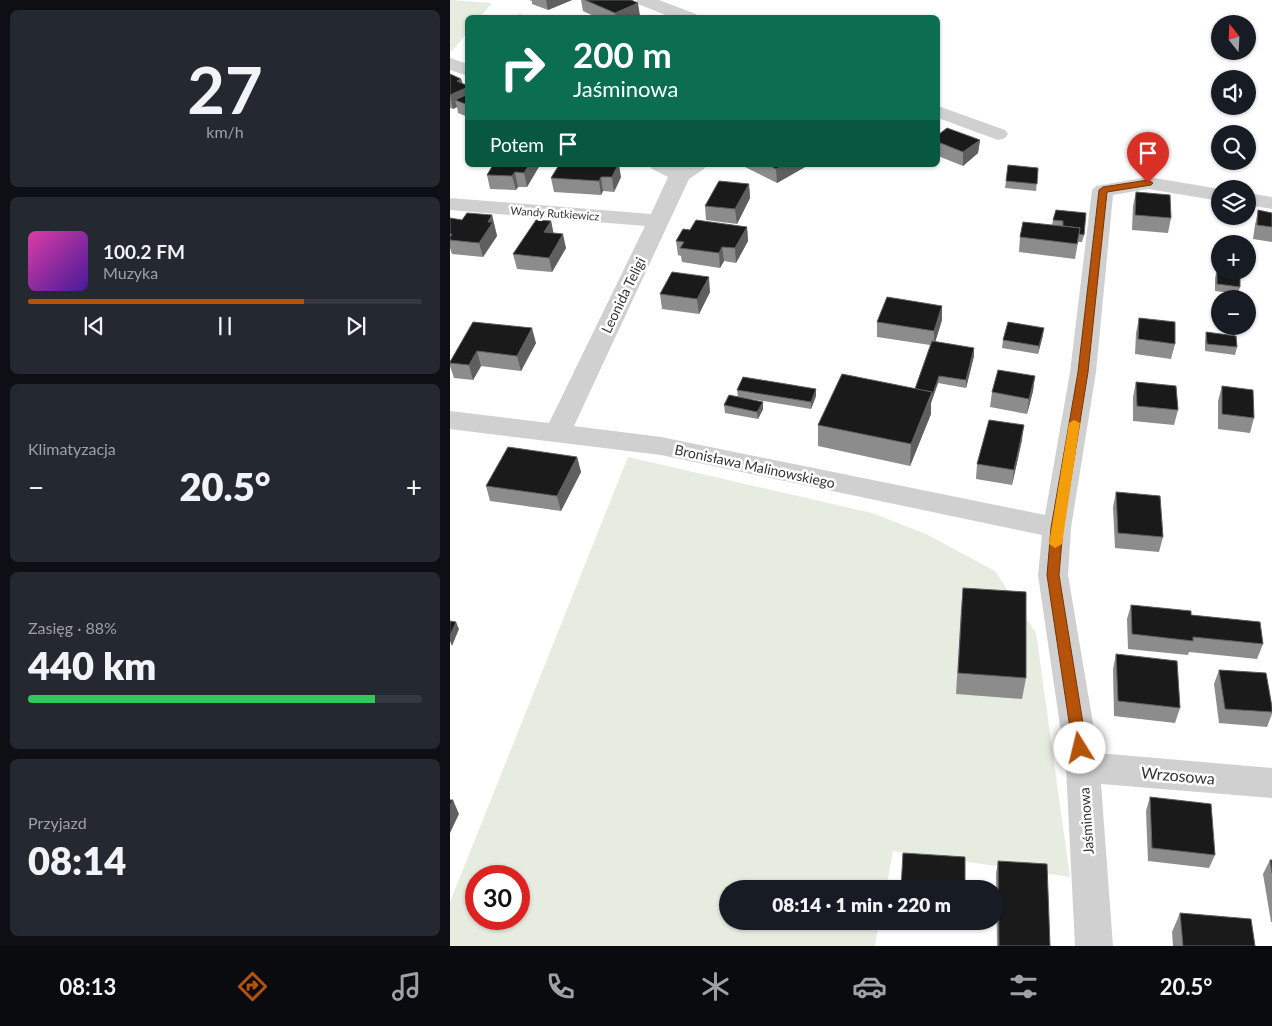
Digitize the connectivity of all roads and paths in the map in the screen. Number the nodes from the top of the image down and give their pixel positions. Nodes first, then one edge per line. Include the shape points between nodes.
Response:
1 (644, 0) edge
2 (682, 15) edge
3 (450, 63) edge
4 (465, 70) edge
5 (940, 113) edge
6 (998, 134) dead end
7 (671, 167) edge
8 (688, 170) edge
9 (1211, 194) edge
10 (1256, 200) edge
11 (1272, 203) edge
12 (450, 204) edge
13 (659, 221) junction
14 (450, 420) edge
15 (558, 433) junction
16 (1057, 528) junction
17 (1083, 767) junction
18 (1272, 783) edge
19 (1094, 946) edge

1 - 2 street
3 - 4 street
5 - 6 street
7 - 8 street
8 - 13 street, Leonida Teligi
9 - 16 street, Jaśminowa via 1148,183 1103,190 1083,372
10 - 11 street
12 - 13 street, Wandy Rutkiewicz
13 - 15 street, Leonida Teligi
14 - 15 street, Bronisława Malinowskiego
15 - 16 street, Bronisława Malinowskiego via 661,446
16 - 17 street, Jaśminowa via 1053,575
17 - 18 street, Wrzosowa
17 - 19 street, Jaśminowa

